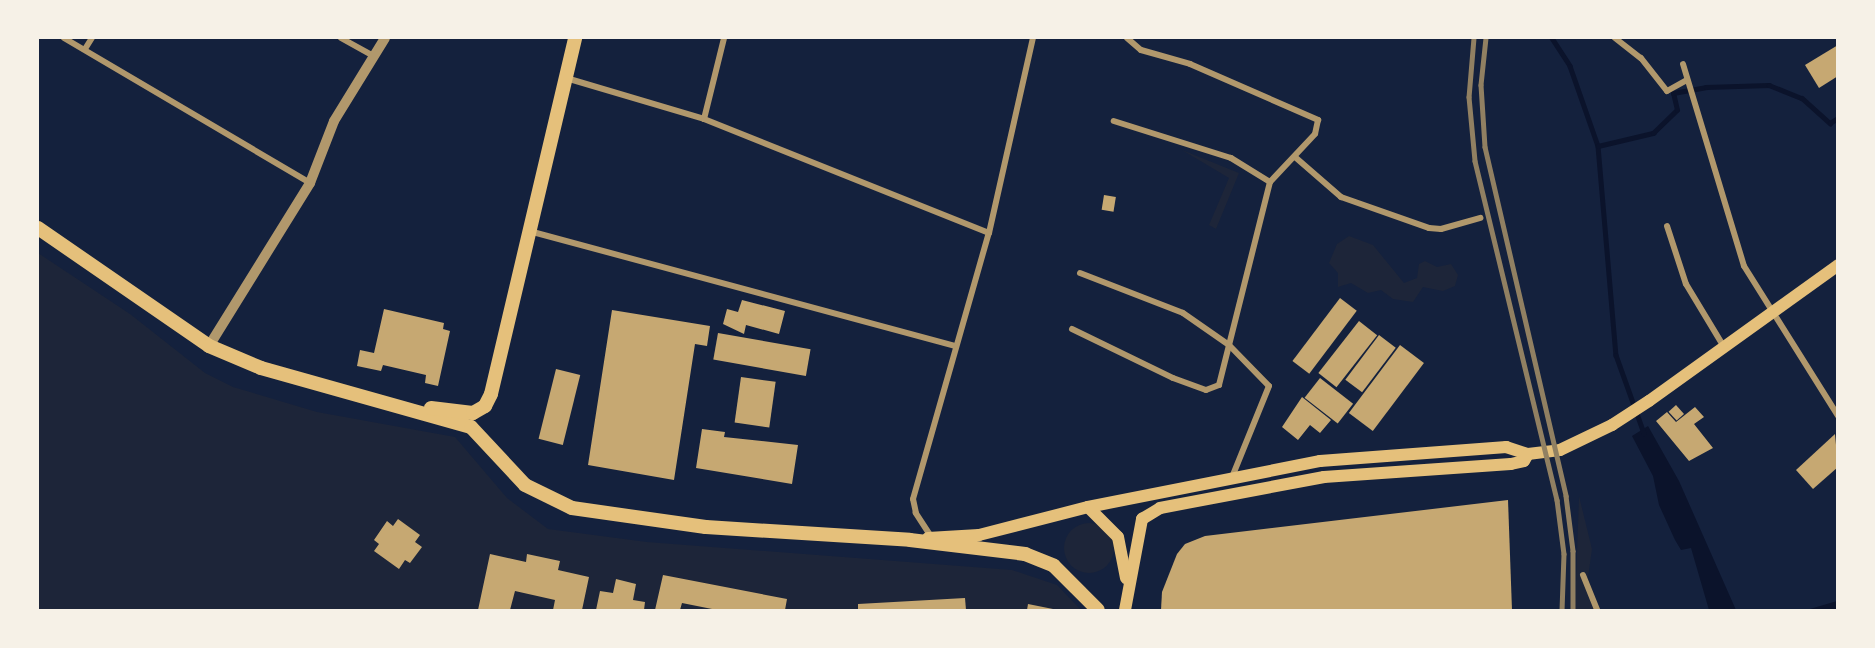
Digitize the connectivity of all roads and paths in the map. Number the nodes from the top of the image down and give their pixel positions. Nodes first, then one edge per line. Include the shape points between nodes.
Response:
1 (64, 38) edge
2 (92, 38) edge
3 (341, 38) edge
4 (385, 38) edge
5 (574, 38) edge
6 (724, 38) edge
7 (1033, 38) edge
8 (1127, 38) edge
9 (1615, 38) edge
10 (85, 49) junction
11 (376, 57) junction
12 (1683, 64) dead end
13 (566, 78) junction
14 (1688, 81) junction
15 (704, 119) junction
16 (1114, 121) dead end
17 (1295, 157) junction
18 (1270, 182) junction
19 (310, 183) junction
20 (1480, 218) dead end
21 (1667, 226) dead end
22 (38, 228) edge
23 (528, 231) junction
24 (989, 233) junction
25 (1838, 265) edge
26 (1080, 273) dead end
27 (1772, 314) junction
28 (1072, 328) dead end
29 (1229, 345) junction
30 (209, 346) junction
31 (956, 346) junction
32 (1725, 348) junction
33 (411, 408) junction
34 (1838, 416) edge
35 (1528, 454) junction
36 (1231, 479) junction
37 (1088, 507) junction
38 (932, 538) junction
39 (910, 540) junction
40 (1583, 574) dead end
41 (1128, 588) junction
42 (1098, 610) edge
43 (1125, 610) edge
44 (1597, 610) edge

1 - 10 street
2 - 10 street
3 - 11 street
4 - 11 street
5 - 13 main road
6 - 15 street
7 - 24 street
8 - 17 street via 1141,50 1190,64 1318,120 1315,134
9 - 14 street via 1641,58 1667,91
10 - 19 street
11 - 19 street via 334,121
12 - 14 street
13 - 15 street
13 - 23 main road
14 - 27 street via 1744,266
15 - 24 street
16 - 18 street via 1231,158
17 - 18 street
17 - 20 street via 1341,197 1429,228 1441,230
18 - 29 street
19 - 30 street
21 - 32 street via 1686,284
22 - 30 main road
23 - 31 street
23 - 33 main road via 485,406 472,413
24 - 31 street
25 - 27 main road
26 - 29 street via 1183,313
27 - 32 main road
27 - 34 street
28 - 29 street via 1206,390 1219,386
29 - 36 street via 1270,390
30 - 33 main road via 261,368
31 - 38 street via 913,500 916,513
32 - 35 main road via 1612,425 1560,455
33 - 39 main road via 471,427 525,485 572,508 706,527
35 - 36 main road via 1506,447 1332,460
35 - 41 main road via 1524,460 1511,464 1324,477 1160,508 1142,519
36 - 37 main road
37 - 38 main road via 979,535
37 - 41 main road via 1118,537
38 - 39 main road
39 - 42 main road via 1025,554 1054,566
40 - 44 street
41 - 43 main road

